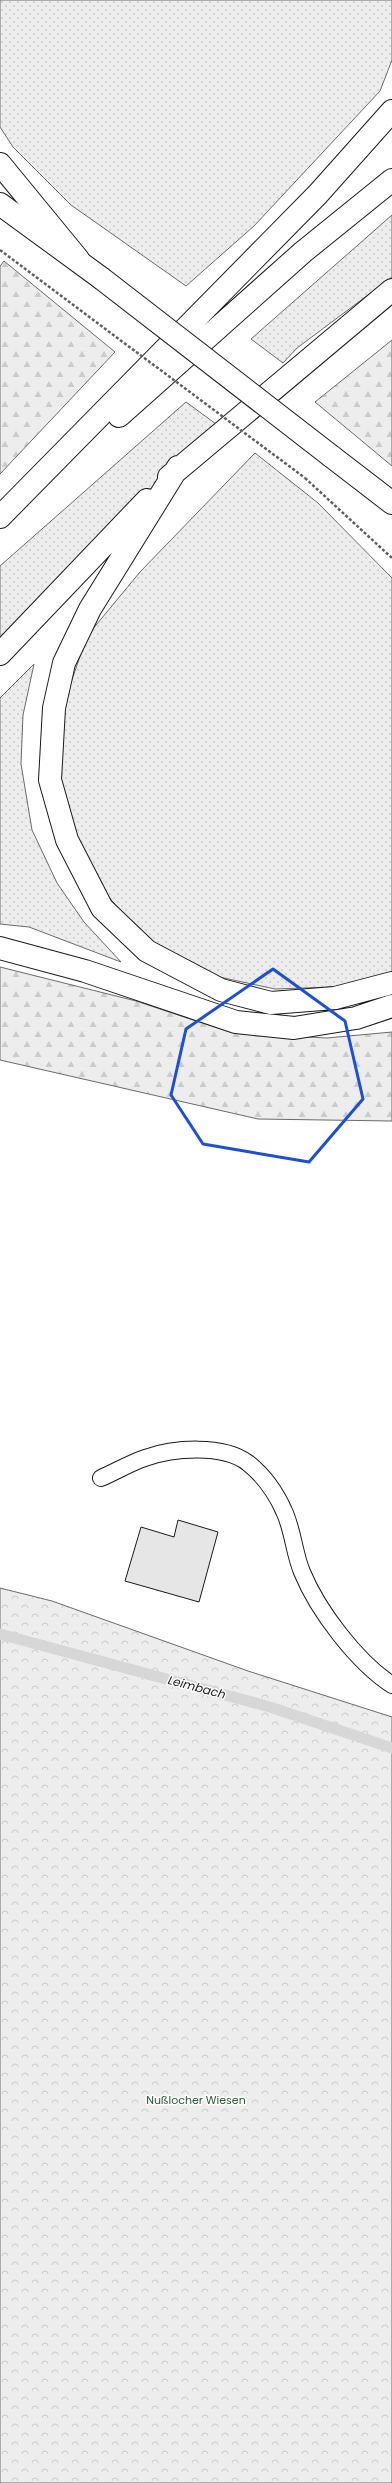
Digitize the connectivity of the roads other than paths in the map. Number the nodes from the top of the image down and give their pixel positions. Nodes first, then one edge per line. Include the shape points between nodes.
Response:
1 (392, 111) edge
2 (0, 164) edge
3 (392, 180) edge
4 (0, 204) edge
5 (78, 260) junction
6 (392, 290) edge
7 (178, 467) junction
8 (392, 503) edge
9 (0, 517) edge
10 (0, 522) edge
11 (0, 654) edge
12 (0, 948) edge
13 (392, 984) edge
14 (392, 1006) edge
15 (101, 1478) dead end
16 (392, 1685) edge

1 - 9 main road via 318,194
2 - 5 main road
3 - 10 main road via 303,252
4 - 5 main road
5 - 8 main road, bridge
6 - 7 main road
7 - 11 main road
7 - 13 main road via 90,609 64,663 54,708 50,780 67,840 102,908 147,951 221,990 271,1003 335,998
12 - 14 main road via 85,971 236,1022 294,1028 356,1018
15 - 16 lane via 145,1457 194,1448 220,1452 247,1462 271,1486 285,1512 302,1572 324,1613 358,1655 380,1678

